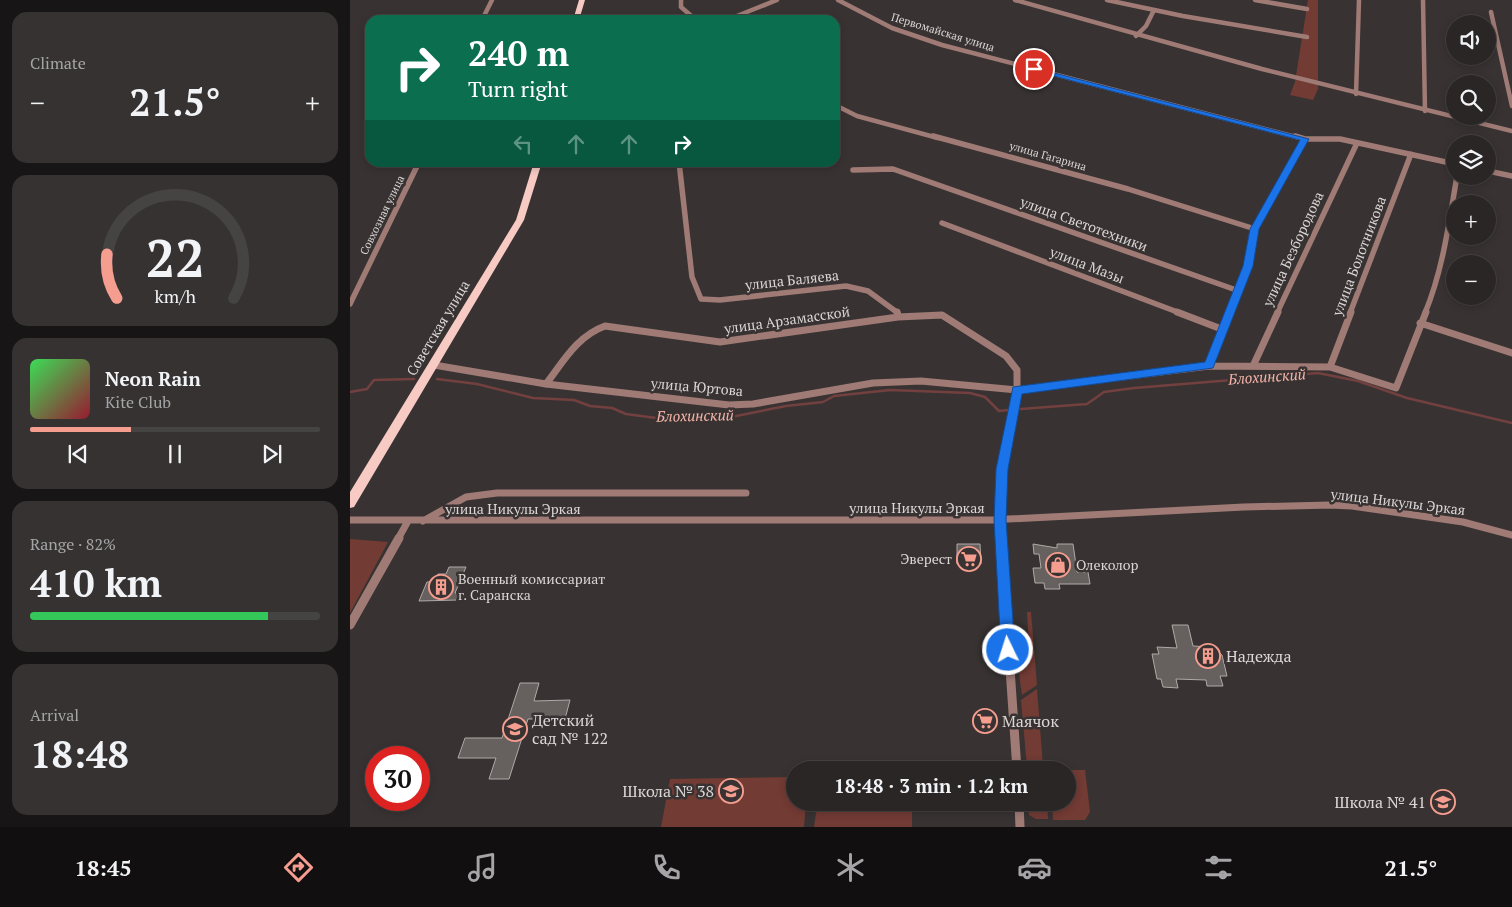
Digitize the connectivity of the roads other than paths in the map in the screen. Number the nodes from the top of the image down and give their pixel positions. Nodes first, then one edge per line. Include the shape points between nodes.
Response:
1 (492, 0) edge
2 (582, 0) edge
3 (681, 0) edge
4 (777, 0) edge
5 (838, 0) edge
6 (1014, 0) edge
7 (1107, 0) edge
8 (1254, 0) edge
9 (1358, 0) edge
10 (1423, 0) edge
11 (1307, 9) dead end
12 (1154, 10) junction
13 (1491, 12) dead end
14 (484, 15) edge
15 (578, 15) edge
16 (690, 15) edge
17 (740, 15) edge
18 (1136, 36) junction
19 (1307, 37) dead end
20 (1356, 94) junction
21 (1512, 106) edge
22 (840, 108) edge
23 (1425, 111) junction
24 (1512, 130) edge
25 (1305, 139) junction
26 (1357, 143) junction
27 (1411, 154) junction
28 (1446, 162) edge
29 (417, 167) edge
30 (536, 167) edge
31 (680, 167) edge
32 (853, 170) dead end
33 (1496, 173) edge
34 (1512, 176) edge
35 (1455, 185) edge
36 (942, 223) dead end
37 (1255, 229) junction
38 (1239, 291) junction
39 (350, 304) edge
40 (898, 317) junction
41 (1420, 323) junction
42 (1224, 330) junction
43 (1512, 353) edge
44 (434, 365) junction
45 (1209, 366) junction
46 (1253, 366) junction
47 (1330, 367) junction
48 (546, 384) junction
49 (1017, 390) junction
50 (746, 493) dead end
51 (350, 503) edge
52 (350, 520) edge
53 (1000, 520) junction
54 (408, 521) junction
55 (422, 521) junction
56 (1512, 535) edge
57 (350, 625) edge
58 (1016, 761) edge
59 (1019, 811) edge
60 (1020, 827) edge

1 - 14 street
2 - 15 main road
3 - 16 street via 680,7
4 - 17 street
5 - 25 street, Первомайская улица via 892,28 942,44
6 - 18 street
7 - 12 street
8 - 11 street
9 - 20 street
10 - 23 street
12 - 18 street via 1146,26
12 - 19 street
13 - 21 street
18 - 20 street
20 - 23 street
22 - 37 street, улица Гагарина via 857,116 1128,189
23 - 24 street
25 - 26 street, Первомайская улица via 1325,138
25 - 37 street
26 - 27 street, Первомайская улица
26 - 46 street, улица Безбородова
27 - 28 street, Первомайская улица
27 - 47 street, улица Болотникова
29 - 39 street, Совхозная улица
30 - 44 main road, Советская улица via 520,220
31 - 40 street, улица Баляева via 692,277 702,299 846,286 868,291 886,302
32 - 38 street, улица Светотехники via 884,167 922,178
33 - 34 street
35 - 41 street via 1432,297
36 - 42 street, улица Мазы
37 - 38 street
38 - 42 street
40 - 48 street, улица Арзамасской via 720,342 605,326 586,334
40 - 49 street, улица Арзамасской via 942,315 1006,356 1017,370
41 - 43 street
41 - 47 street, улица Юртова via 1396,388
42 - 45 street
44 - 48 street, улица Юртова
44 - 51 main road, Советская улица
45 - 46 street, улица Юртова
45 - 49 street, улица Юртова
46 - 47 street, улица Юртова
48 - 49 street, улица Юртова via 729,405 753,404 873,383 921,382
49 - 53 street, улица Арзамасской via 1002,469
50 - 55 street via 497,493 466,497
52 - 54 street, улица Никулы Эркая
53 - 55 street, улица Никулы Эркая
53 - 56 street, улица Никулы Эркая via 1330,505 1463,522
53 - 58 street, улица Арзамасской
54 - 55 street, улица Никулы Эркая
54 - 57 street
59 - 60 street

